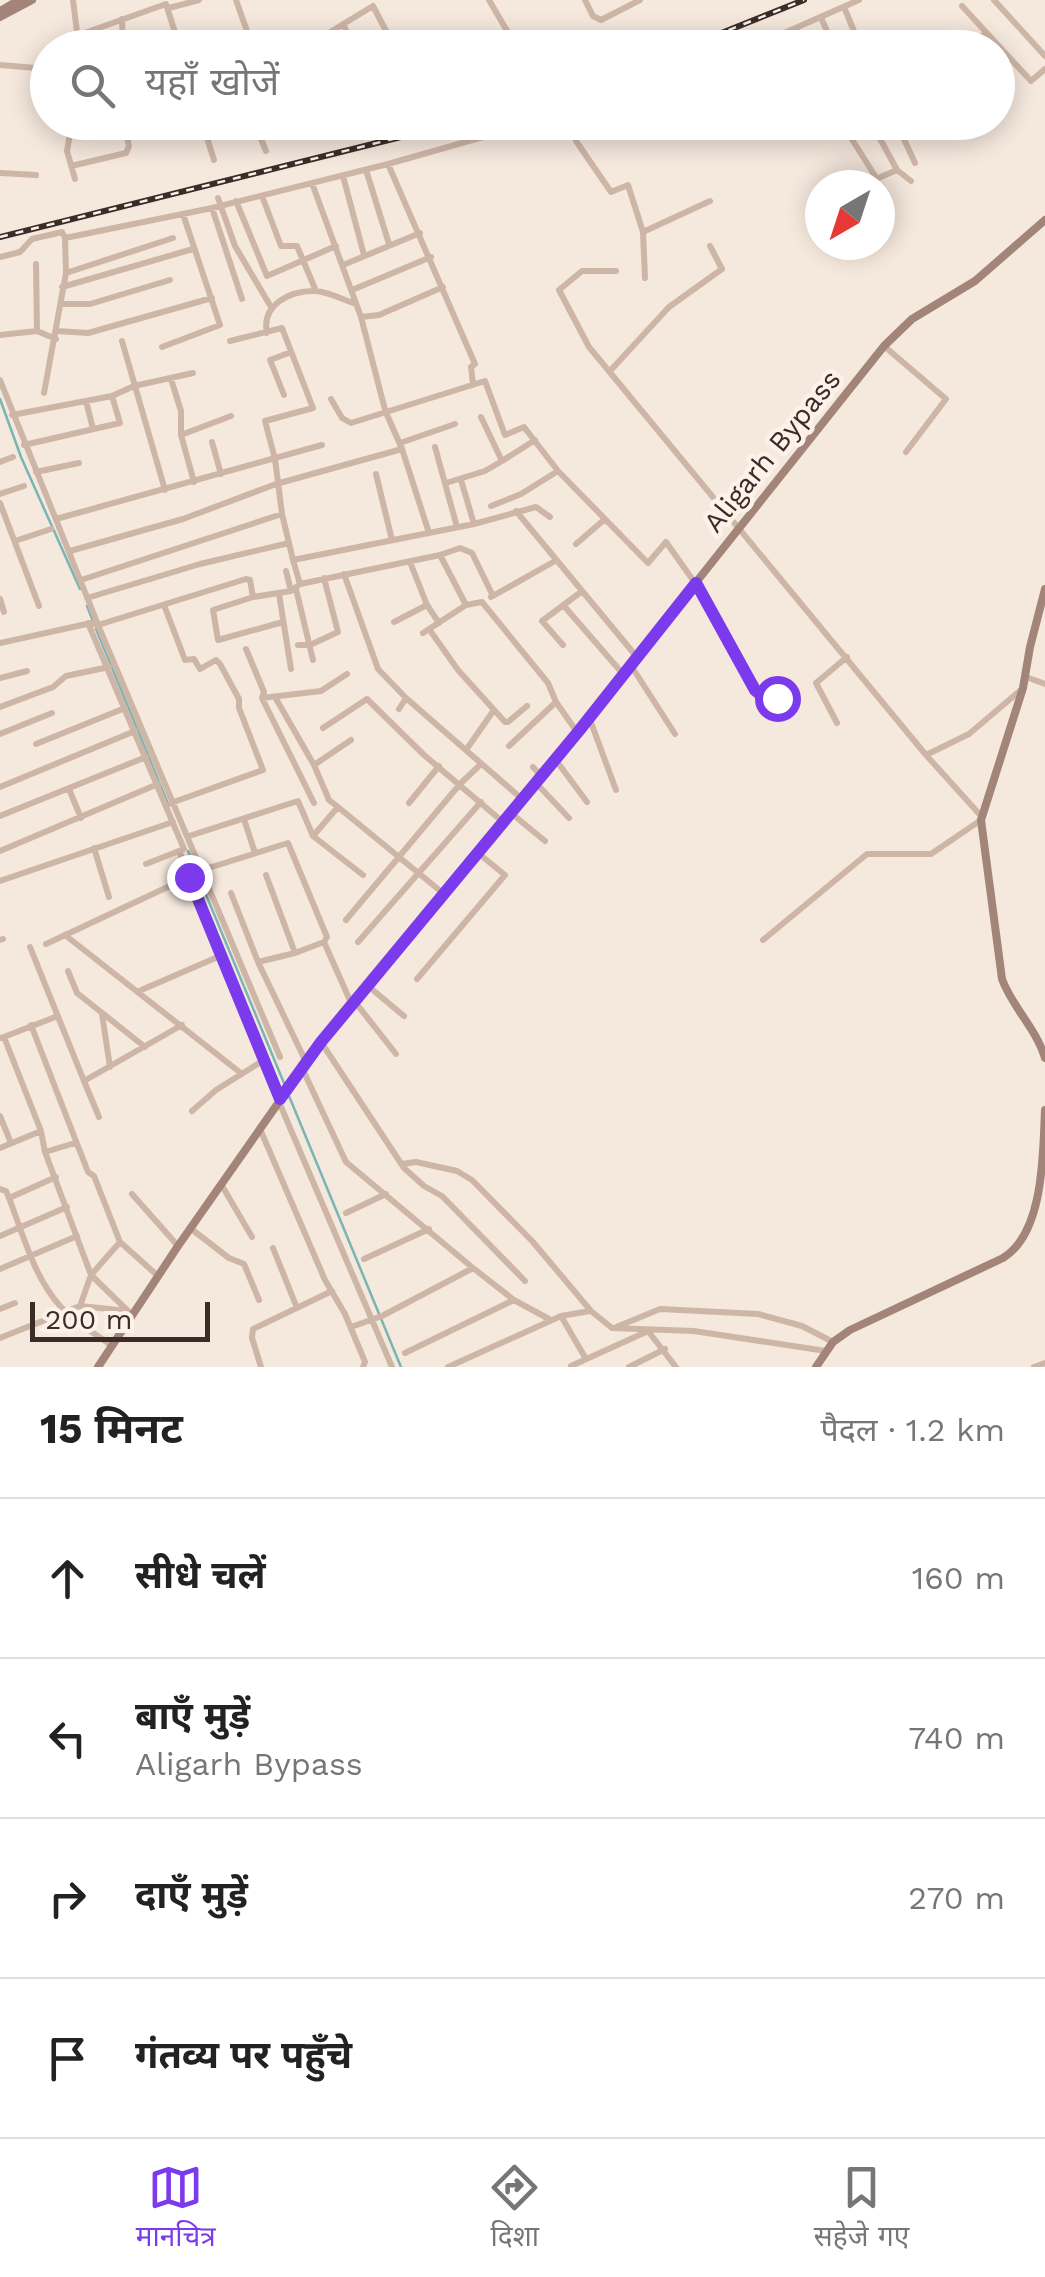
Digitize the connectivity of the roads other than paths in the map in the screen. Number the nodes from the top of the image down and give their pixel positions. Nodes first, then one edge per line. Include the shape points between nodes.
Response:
1 (20, 0) edge
2 (32, 0) edge
3 (73, 0) edge
4 (198, 0) edge
5 (236, 0) edge
6 (490, 0) edge
7 (585, 0) edge
8 (640, 0) edge
9 (860, 0) edge
10 (994, 0) edge
11 (178, 3) edge
12 (962, 6) dead end
13 (844, 7) junction
14 (168, 8) junction
15 (0, 14) edge
16 (821, 18) junction
17 (122, 19) junction
18 (343, 24) junction
19 (796, 28) joint
20 (78, 30) edge
21 (90, 30) edge
22 (122, 30) edge
23 (175, 30) edge
24 (247, 30) edge
25 (336, 30) edge
26 (346, 30) edge
27 (386, 30) edge
28 (507, 30) edge
29 (791, 30) edge
30 (826, 30) edge
31 (854, 30) edge
32 (983, 30) edge
33 (1045, 56) edge
34 (0, 64) edge
35 (1015, 64) edge
36 (30, 67) edge
37 (1045, 69) edge
38 (68, 140) edge
39 (128, 140) edge
40 (208, 140) edge
41 (261, 140) edge
42 (473, 140) edge
43 (576, 140) edge
44 (853, 140) edge
45 (881, 140) edge
46 (904, 140) edge
47 (266, 151) dead end
48 (214, 160) dead end
49 (915, 163) dead end
50 (388, 164) junction
51 (71, 166) junction
52 (366, 170) junction
53 (871, 170) edge
54 (897, 170) joint
55 (0, 173) edge
56 (36, 175) dead end
57 (343, 176) junction
58 (75, 180) dead end
59 (911, 181) dead end
60 (312, 183) junction
61 (262, 196) junction
62 (710, 201) dead end
63 (236, 202) junction
64 (217, 204) junction
65 (183, 214) junction
66 (1045, 220) edge
67 (643, 232) junction
68 (420, 233) junction
69 (65, 238) junction
70 (174, 238) dead end
71 (389, 244) junction
72 (336, 246) junction
73 (710, 246) dead end
74 (193, 249) junction
75 (364, 255) junction
76 (0, 257) edge
77 (430, 257) junction
78 (303, 260) junction
79 (36, 264) dead end
80 (342, 265) junction
81 (616, 271) dead end
82 (66, 273) junction
83 (645, 278) dead end
84 (170, 280) dead end
85 (62, 286) junction
86 (443, 287) junction
87 (352, 290) junction
88 (316, 291) junction
89 (212, 298) junction
90 (242, 298) dead end
91 (61, 304) junction
92 (356, 304) junction
93 (271, 308) junction
94 (361, 316) junction
95 (37, 331) junction
96 (267, 333) junction
97 (0, 335) edge
98 (56, 335) junction
99 (122, 341) dead end
100 (230, 341) dead end
101 (162, 346) dead end
102 (884, 346) junction
103 (291, 352) junction
104 (610, 371) junction
105 (194, 374) dead end
106 (171, 379) junction
107 (0, 380) edge
108 (473, 384) junction
109 (134, 386) junction
110 (44, 393) dead end
111 (284, 395) dead end
112 (112, 396) junction
113 (331, 399) dead end
114 (86, 401) junction
115 (386, 410) junction
116 (12, 415) junction
117 (231, 416) dead end
118 (481, 418) dead end
119 (456, 424) dead end
120 (93, 429) junction
121 (181, 434) junction
122 (535, 440) junction
123 (212, 442) dead end
124 (24, 445) junction
125 (322, 445) dead end
126 (401, 446) junction
127 (435, 446) dead end
128 (906, 452) dead end
129 (13, 456) dead end
130 (275, 459) junction
131 (502, 461) junction
132 (0, 462) edge
133 (79, 463) dead end
134 (558, 471) junction
135 (36, 472) junction
136 (221, 474) junction
137 (376, 474) dead end
138 (461, 480) junction
139 (194, 482) junction
140 (446, 482) junction
141 (276, 484) junction
142 (24, 486) dead end
143 (166, 490) junction
144 (0, 494) edge
145 (0, 503) edge
146 (491, 506) dead end
147 (516, 511) junction
148 (282, 514) junction
149 (550, 517) dead end
150 (56, 519) junction
151 (605, 519) junction
152 (474, 524) junction
153 (457, 526) junction
154 (51, 529) dead end
155 (738, 529) junction
156 (429, 533) junction
157 (392, 540) junction
158 (15, 541) junction
159 (288, 543) junction
160 (576, 544) dead end
161 (70, 551) junction
162 (440, 556) junction
163 (293, 560) junction
164 (555, 561) junction
165 (410, 562) junction
166 (286, 571) dead end
167 (344, 574) junction
168 (324, 578) junction
169 (81, 580) junction
170 (696, 583) junction
171 (296, 588) junction
172 (1045, 589) edge
173 (581, 592) junction
174 (279, 594) junction
175 (493, 596) junction
176 (253, 597) junction
177 (87, 598) junction
178 (0, 600) edge
179 (482, 602) junction
180 (164, 605) junction
181 (427, 605) junction
182 (466, 605) junction
183 (39, 606) dead end
184 (564, 606) junction
185 (4, 612) dead end
186 (283, 622) junction
187 (394, 622) dead end
188 (94, 623) junction
189 (439, 623) junction
190 (0, 643) edge
191 (298, 645) dead end
192 (310, 645) junction
193 (563, 645) dead end
194 (246, 649) dead end
195 (846, 657) junction
196 (313, 660) dead end
197 (633, 661) junction
198 (108, 667) junction
199 (291, 669) dead end
200 (27, 671) dead end
201 (347, 674) dead end
202 (623, 674) junction
203 (1026, 676) junction
204 (0, 678) edge
205 (1045, 684) edge
206 (1023, 688) junction
207 (275, 696) junction
208 (262, 698) junction
209 (406, 698) junction
210 (777, 698) dead end
211 (556, 702) junction
212 (527, 706) dead end
213 (0, 707) edge
214 (125, 708) junction
215 (398, 709) dead end
216 (494, 710) junction
217 (52, 713) dead end
218 (589, 717) junction
219 (837, 723) dead end
220 (323, 728) dead end
221 (135, 731) junction
222 (578, 732) junction
223 (0, 734) edge
224 (676, 734) dead end
225 (350, 740) dead end
226 (36, 744) dead end
227 (510, 746) dead end
228 (466, 750) junction
229 (926, 755) junction
230 (146, 757) junction
231 (555, 760) junction
232 (481, 764) junction
233 (314, 765) junction
234 (439, 766) junction
235 (532, 767) dead end
236 (538, 779) junction
237 (158, 784) junction
238 (460, 784) junction
239 (0, 787) edge
240 (70, 789) junction
241 (616, 790) dead end
242 (522, 799) junction
243 (329, 800) junction
244 (481, 802) junction
245 (587, 802) dead end
246 (171, 803) junction
247 (314, 803) junction
248 (409, 803) dead end
249 (300, 805) junction
250 (338, 807) junction
251 (511, 813) junction
252 (0, 816) edge
253 (81, 818) junction
254 (569, 818) dead end
255 (982, 818) junction
256 (244, 819) junction
257 (173, 822) junction
258 (503, 822) junction
259 (189, 836) junction
260 (314, 836) junction
261 (545, 841) dead end
262 (94, 848) junction
263 (0, 851) edge
264 (179, 851) junction
265 (255, 853) junction
266 (478, 853) junction
267 (399, 857) junction
268 (146, 864) dead end
269 (202, 870) junction
270 (418, 874) junction
271 (266, 875) dead end
272 (362, 876) dead end
273 (189, 877) junction
274 (0, 882) edge
275 (231, 893) dead end
276 (444, 894) junction
277 (109, 897) dead end
278 (346, 920) dead end
279 (65, 935) junction
280 (764, 940) dead end
281 (324, 942) junction
282 (358, 942) dead end
283 (46, 944) dead end
284 (30, 947) dead end
285 (295, 953) junction
286 (220, 956) junction
287 (258, 962) junction
288 (68, 972) dead end
289 (417, 979) dead end
290 (368, 986) junction
291 (139, 991) junction
292 (354, 1004) junction
293 (101, 1012) junction
294 (58, 1016) junction
295 (404, 1016) dead end
296 (31, 1025) junction
297 (182, 1025) junction
298 (2, 1037) edge
299 (1041, 1037) edge
300 (321, 1042) junction
301 (144, 1047) junction
302 (396, 1054) dead end
303 (280, 1057) dead end
304 (1045, 1058) edge
305 (264, 1060) junction
306 (304, 1064) junction
307 (110, 1067) junction
308 (242, 1074) junction
309 (84, 1081) junction
310 (281, 1098) junction
311 (1045, 1110) edge
312 (192, 1111) dead end
313 (0, 1116) edge
314 (99, 1117) dead end
315 (260, 1128) junction
316 (41, 1131) junction
317 (1044, 1138) edge
318 (75, 1143) junction
319 (11, 1144) junction
320 (0, 1148) edge
321 (45, 1152) junction
322 (402, 1164) junction
323 (56, 1178) junction
324 (220, 1184) junction
325 (0, 1189) edge
326 (132, 1194) dead end
327 (386, 1194) junction
328 (10, 1198) junction
329 (1036, 1200) junction
330 (67, 1207) junction
331 (1045, 1211) edge
332 (346, 1213) dead end
333 (21, 1227) junction
334 (190, 1228) junction
335 (429, 1230) junction
336 (0, 1236) edge
337 (77, 1236) junction
338 (252, 1237) dead end
339 (120, 1242) junction
340 (178, 1246) junction
341 (273, 1248) dead end
342 (32, 1255) junction
343 (364, 1259) dead end
344 (0, 1268) edge
345 (473, 1268) junction
346 (91, 1275) junction
347 (158, 1276) junction
348 (525, 1280) dead end
349 (332, 1291) junction
350 (258, 1300) dead end
351 (514, 1300) junction
352 (15, 1303) dead end
353 (80, 1306) junction
354 (297, 1308) junction
355 (0, 1309) edge
356 (64, 1311) junction
357 (131, 1311) junction
358 (592, 1311) junction
359 (561, 1316) junction
360 (376, 1319) junction
361 (550, 1320) junction
362 (351, 1327) junction
363 (612, 1328) junction
364 (648, 1331) junction
365 (0, 1338) edge
366 (833, 1342) junction
367 (112, 1346) junction
368 (665, 1350) junction
369 (826, 1351) junction
370 (405, 1353) dead end
371 (586, 1359) junction
372 (1045, 1363) edge
373 (98, 1367) edge
374 (260, 1367) edge
375 (364, 1367) edge
376 (392, 1367) edge
377 (448, 1367) edge
378 (571, 1367) edge
379 (629, 1367) edge
380 (676, 1367) edge
381 (816, 1367) edge
382 (1034, 1367) edge

1 - 15 main road
2 - 15 main road
3 - 20 street
4 - 11 street
5 - 24 street
6 - 28 street
7 - 8 street via 602,20
9 - 13 street
10 - 33 street
11 - 14 street
12 - 32 street
13 - 16 street
13 - 31 street
14 - 17 street via 162,4
14 - 23 street
16 - 19 street
16 - 30 street
17 - 21 street
17 - 22 street
18 - 25 street
18 - 26 street
18 - 27 street via 373,6
19 - 29 street
34 - 36 street
35 - 37 street via 1031,81
38 - 51 street
39 - 51 street via 126,153
40 - 48 street
41 - 47 street
42 - 50 street
43 - 67 street via 612,192 628,185
44 - 53 street
45 - 54 street
46 - 49 street
50 - 52 street
50 - 68 street
51 - 58 street
52 - 57 street
52 - 71 street
54 - 59 street
55 - 56 street
57 - 60 street
57 - 75 street
60 - 61 street
60 - 72 street
61 - 63 street
61 - 78 street via 281,246 298,246
62 - 67 street
63 - 64 street
63 - 78 street via 266,276
64 - 65 street
64 - 90 street
64 - 93 street
65 - 69 street
65 - 74 street
66 - 102 main road, Aligarh Bypass
67 - 83 street
68 - 71 street
68 - 77 street
69 - 76 street via 62,232 32,240
69 - 82 street
70 - 82 street
71 - 75 street
72 - 78 street
72 - 80 street
73 - 104 street via 722,269 669,306
74 - 85 street
74 - 89 street
75 - 80 street
77 - 86 street
77 - 87 street
78 - 88 street
79 - 95 street
80 - 87 street
81 - 104 street via 582,271 559,290
82 - 85 street
84 - 91 street via 90,304
85 - 91 street
86 - 94 street via 379,315
86 - 108 street via 475,364
87 - 92 street
88 - 92 street
88 - 93 street via 282,298
89 - 98 street via 88,333
89 - 101 street via 220,325
91 - 98 street
92 - 94 street
93 - 96 street via 264,320
94 - 115 street
95 - 97 street
95 - 98 street
96 - 100 street
96 - 103 street via 282,328
98 - 110 street
99 - 109 street
102 - 128 street via 946,399
102 - 155 main road, Aligarh Bypass
103 - 111 street via 270,360
103 - 130 street via 313,408 266,421
104 - 155 street
105 - 106 street
106 - 109 street
106 - 121 street
107 - 116 street
108 - 115 street
108 - 122 street via 485,381 505,434 524,427
109 - 112 street
109 - 143 street
112 - 114 street
112 - 120 street via 120,423
113 - 115 street via 347,422
114 - 116 street
114 - 120 street
115 - 126 street
116 - 124 street
117 - 121 street
118 - 131 street
119 - 126 street
120 - 124 street
121 - 139 street
122 - 131 street
122 - 134 street
123 - 136 street
124 - 135 street
125 - 130 street
126 - 141 street
126 - 156 street
127 - 140 street
129 - 132 street
130 - 136 street
130 - 141 street
131 - 138 street
133 - 135 street
134 - 146 street
134 - 151 street
135 - 150 street
136 - 139 street
137 - 157 street
138 - 140 street
138 - 152 street
139 - 143 street
140 - 153 street
141 - 148 street
141 - 161 street
142 - 144 street
143 - 150 street
145 - 158 street
147 - 149 street via 540,507
147 - 152 street
147 - 164 street
148 - 159 street
148 - 169 street
150 - 161 street
151 - 160 street
151 - 170 street via 648,563 666,542
152 - 153 street
153 - 156 street
154 - 158 street
155 - 170 main road, Aligarh Bypass
155 - 195 street
156 - 157 street
157 - 163 street
158 - 183 street
159 - 163 street
159 - 177 street
161 - 169 street
162 - 165 street
162 - 175 street via 468,549
162 - 182 street
163 - 171 street
164 - 173 street
164 - 175 street
165 - 167 street
165 - 181 street
166 - 171 street
167 - 168 street
167 - 209 street via 378,670
168 - 171 street
168 - 192 street via 338,632
169 - 177 street
170 - 197 main road, Aligarh Bypass
170 - 210 street via 755,690
171 - 174 street
171 - 192 street
172 - 203 main road
173 - 184 street
173 - 197 street
174 - 176 street
174 - 186 street
175 - 179 street
176 - 180 street via 246,578
176 - 186 street via 213,610 218,640
177 - 188 street
178 - 185 street
179 - 182 street
179 - 211 street
180 - 188 street
180 - 246 street via 186,660 200,669 220,664 262,770
181 - 187 street
181 - 189 street
182 - 189 street
184 - 193 street via 542,621
184 - 202 street
186 - 199 street
188 - 190 street
188 - 198 street
188 - 246 street
189 - 216 street via 426,631
191 - 192 street
192 - 196 street
194 - 208 street
195 - 219 street via 816,683
195 - 229 street
197 - 202 main road, Aligarh Bypass
197 - 224 street
198 - 213 street via 66,676
198 - 214 street
200 - 204 street
201 - 207 street via 321,691
202 - 218 main road, Aligarh Bypass
203 - 205 street
203 - 206 main road
206 - 229 street via 969,734
206 - 255 main road
207 - 208 street
207 - 233 street
208 - 247 street
209 - 215 street
209 - 228 street
211 - 222 street
211 - 227 street
212 - 216 street via 508,722
214 - 221 street
214 - 226 street
216 - 228 street
217 - 223 street
218 - 222 main road, Aligarh Bypass
218 - 241 street
220 - 234 street via 366,699
221 - 230 street
221 - 239 street
222 - 231 main road, Aligarh Bypass
225 - 233 street
228 - 232 street
229 - 255 street
230 - 237 street
230 - 240 street
231 - 236 main road, Aligarh Bypass
231 - 245 street
232 - 238 street
232 - 242 street
233 - 243 street
234 - 238 street
234 - 248 street
235 - 236 street
236 - 242 main road, Aligarh Bypass
236 - 254 street
237 - 253 street
237 - 257 street
238 - 244 street
238 - 267 street
240 - 252 street
240 - 253 street
242 - 251 main road, Aligarh Bypass
243 - 247 street
243 - 250 street
244 - 258 street
244 - 270 street
246 - 259 street
247 - 249 street
249 - 256 street
249 - 260 street
250 - 260 street
250 - 267 street
251 - 258 main road, Aligarh Bypass
251 - 261 street
253 - 263 street
255 - 280 street via 932,854 867,854
255 - 299 main road via 1002,978
256 - 259 street
256 - 265 street
257 - 262 street
257 - 264 street via 184,849
258 - 266 main road, Aligarh Bypass
259 - 269 street
260 - 272 street
262 - 274 street
262 - 277 street
264 - 268 street
264 - 273 street
265 - 269 street
265 - 281 street via 288,843
266 - 276 main road, Aligarh Bypass
266 - 289 street via 505,875
267 - 270 street
267 - 278 street
269 - 303 street
270 - 276 street
270 - 282 street
271 - 285 street
273 - 279 street
273 - 286 street
275 - 287 street
276 - 290 main road, Aligarh Bypass
279 - 283 street
279 - 291 street
281 - 285 street
281 - 292 street
284 - 294 street
285 - 287 street
286 - 291 street
286 - 305 street
287 - 306 street
288 - 293 street via 77,992
290 - 292 main road, Aligarh Bypass
290 - 295 street
291 - 297 street
292 - 300 main road, Aligarh Bypass
292 - 302 street
293 - 301 street
293 - 307 street
294 - 296 street
294 - 309 street
296 - 298 street
296 - 318 street
297 - 301 street
297 - 308 street
298 - 316 street
299 - 304 main road
300 - 306 main road, Aligarh Bypass
300 - 322 street
301 - 307 street
305 - 308 street
305 - 310 street
306 - 310 main road, Aligarh Bypass
306 - 327 street via 340,1154
307 - 309 street
308 - 312 street
309 - 314 street
310 - 315 main road, Aligarh Bypass
310 - 360 street
311 - 317 main road
313 - 319 street
315 - 324 main road, Aligarh Bypass
315 - 349 street
316 - 319 street
316 - 321 street
317 - 329 main road
318 - 321 street
318 - 339 street
319 - 320 street
321 - 323 street
322 - 348 street
322 - 358 street via 466,1175
323 - 328 street
323 - 330 street
324 - 334 main road, Aligarh Bypass
324 - 338 street
325 - 328 street
326 - 340 street
327 - 332 street
327 - 335 street
328 - 333 street
329 - 331 street
329 - 366 main road via 1026,1234 1011,1253
330 - 333 street
330 - 337 street
333 - 336 street
333 - 342 street
334 - 340 main road, Aligarh Bypass
334 - 350 street via 244,1264
335 - 343 street
335 - 345 street
337 - 342 street
337 - 346 street
339 - 346 street
339 - 347 street
340 - 347 main road, Aligarh Bypass
341 - 354 street
342 - 344 street
342 - 356 street
345 - 351 street
345 - 360 street
346 - 353 street
346 - 357 street
347 - 357 main road, Aligarh Bypass
349 - 354 street
349 - 362 street
351 - 361 street
351 - 370 street
352 - 355 street
353 - 356 street
353 - 357 street
354 - 374 street via 253,1329
356 - 365 street
356 - 367 street
357 - 367 main road, Aligarh Bypass
358 - 359 street
358 - 363 street
359 - 361 street
359 - 371 street
360 - 362 street
360 - 376 street
361 - 377 street
362 - 375 street
363 - 364 street
363 - 366 street via 660,1309 727,1312 779,1318
364 - 368 street
364 - 369 street via 694,1331
364 - 371 street
366 - 369 main road
367 - 373 main road, Aligarh Bypass
368 - 379 street
368 - 380 street
369 - 381 main road
371 - 378 street
372 - 382 street

